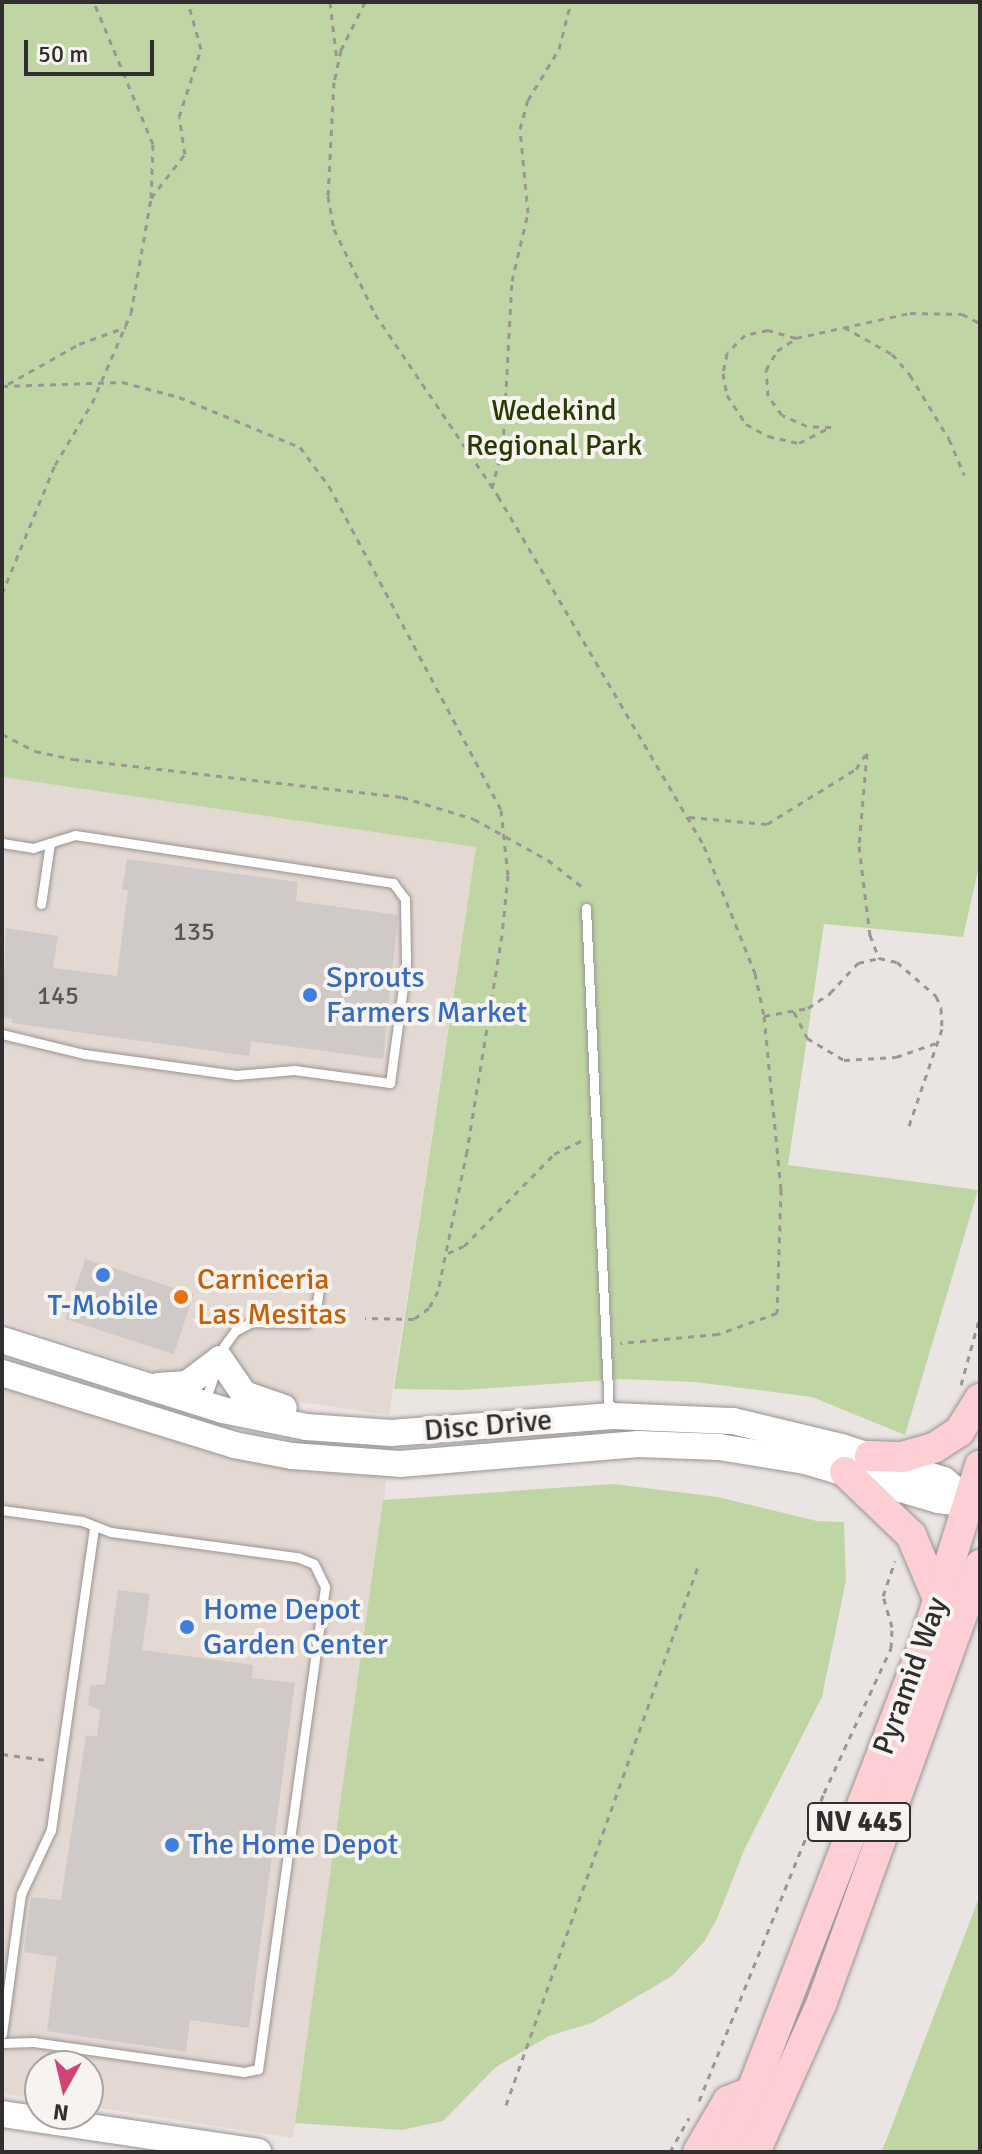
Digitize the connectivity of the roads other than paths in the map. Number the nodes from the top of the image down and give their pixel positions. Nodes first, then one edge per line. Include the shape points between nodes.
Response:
1 (2, 843) edge
2 (50, 843) junction
3 (41, 904) dead end
4 (586, 908) dead end
5 (2, 1034) edge
6 (320, 1281) dead end
7 (5, 1340) edge
8 (220, 1359) junction
9 (12, 1376) edge
10 (139, 1383) junction
11 (969, 1398) edge
12 (202, 1403) junction
13 (609, 1416) junction
14 (432, 1431) junction
15 (400, 1464) junction
16 (858, 1464) junction
17 (980, 1465) edge
18 (975, 1503) edge
19 (2, 1510) edge
20 (94, 1526) junction
21 (980, 1565) edge
22 (939, 1601) junction
23 (2, 2034) edge
24 (2, 2043) edge
25 (754, 2091) junction
26 (2, 2114) edge
27 (258, 2152) edge
28 (698, 2152) edge
29 (728, 2152) edge
30 (755, 2152) edge

1 - 2 lane via 33,848
2 - 3 lane
2 - 5 lane via 75,835 393,883 405,899 406,965 390,1083 294,1070 236,1075 84,1054
4 - 13 lane
6 - 8 lane via 316,1310 307,1323 241,1326 229,1337
7 - 10 main road, Disc Drive
8 - 10 main road via 178,1387
8 - 12 lane via 212,1392
8 - 14 main road via 230,1380 250,1398 296,1411
9 - 12 main road via 91,1385 177,1410
9 - 15 main road, Disc Drive via 234,1445 292,1456
10 - 12 main road, Disc Drive
11 - 16 main road via 959,1432 934,1448
12 - 14 main road, Disc Drive via 306,1427
13 - 14 main road, Disc Drive
13 - 15 main road via 579,1435 459,1448
13 - 16 main road, Disc Drive via 733,1421
15 - 16 main road, Disc Drive via 676,1444
16 - 18 main road, Disc Drive via 944,1480
16 - 22 main road via 911,1535
17 - 18 main road, Pyramid Way / NV 445
18 - 22 main road, Pyramid Way / NV 445
19 - 20 lane
20 - 23 lane via 51,1830 21,1894
20 - 24 lane via 297,1557 314,1564 325,1580 262,2063 244,2072 34,2042
21 - 30 main road, Pyramid Way / NV 445 via 943,1680 822,2002
22 - 25 main road, Pyramid Way / NV 445
25 - 28 main road via 728,2101
25 - 29 main road, Pyramid Way / NV 445
26 - 27 main road

